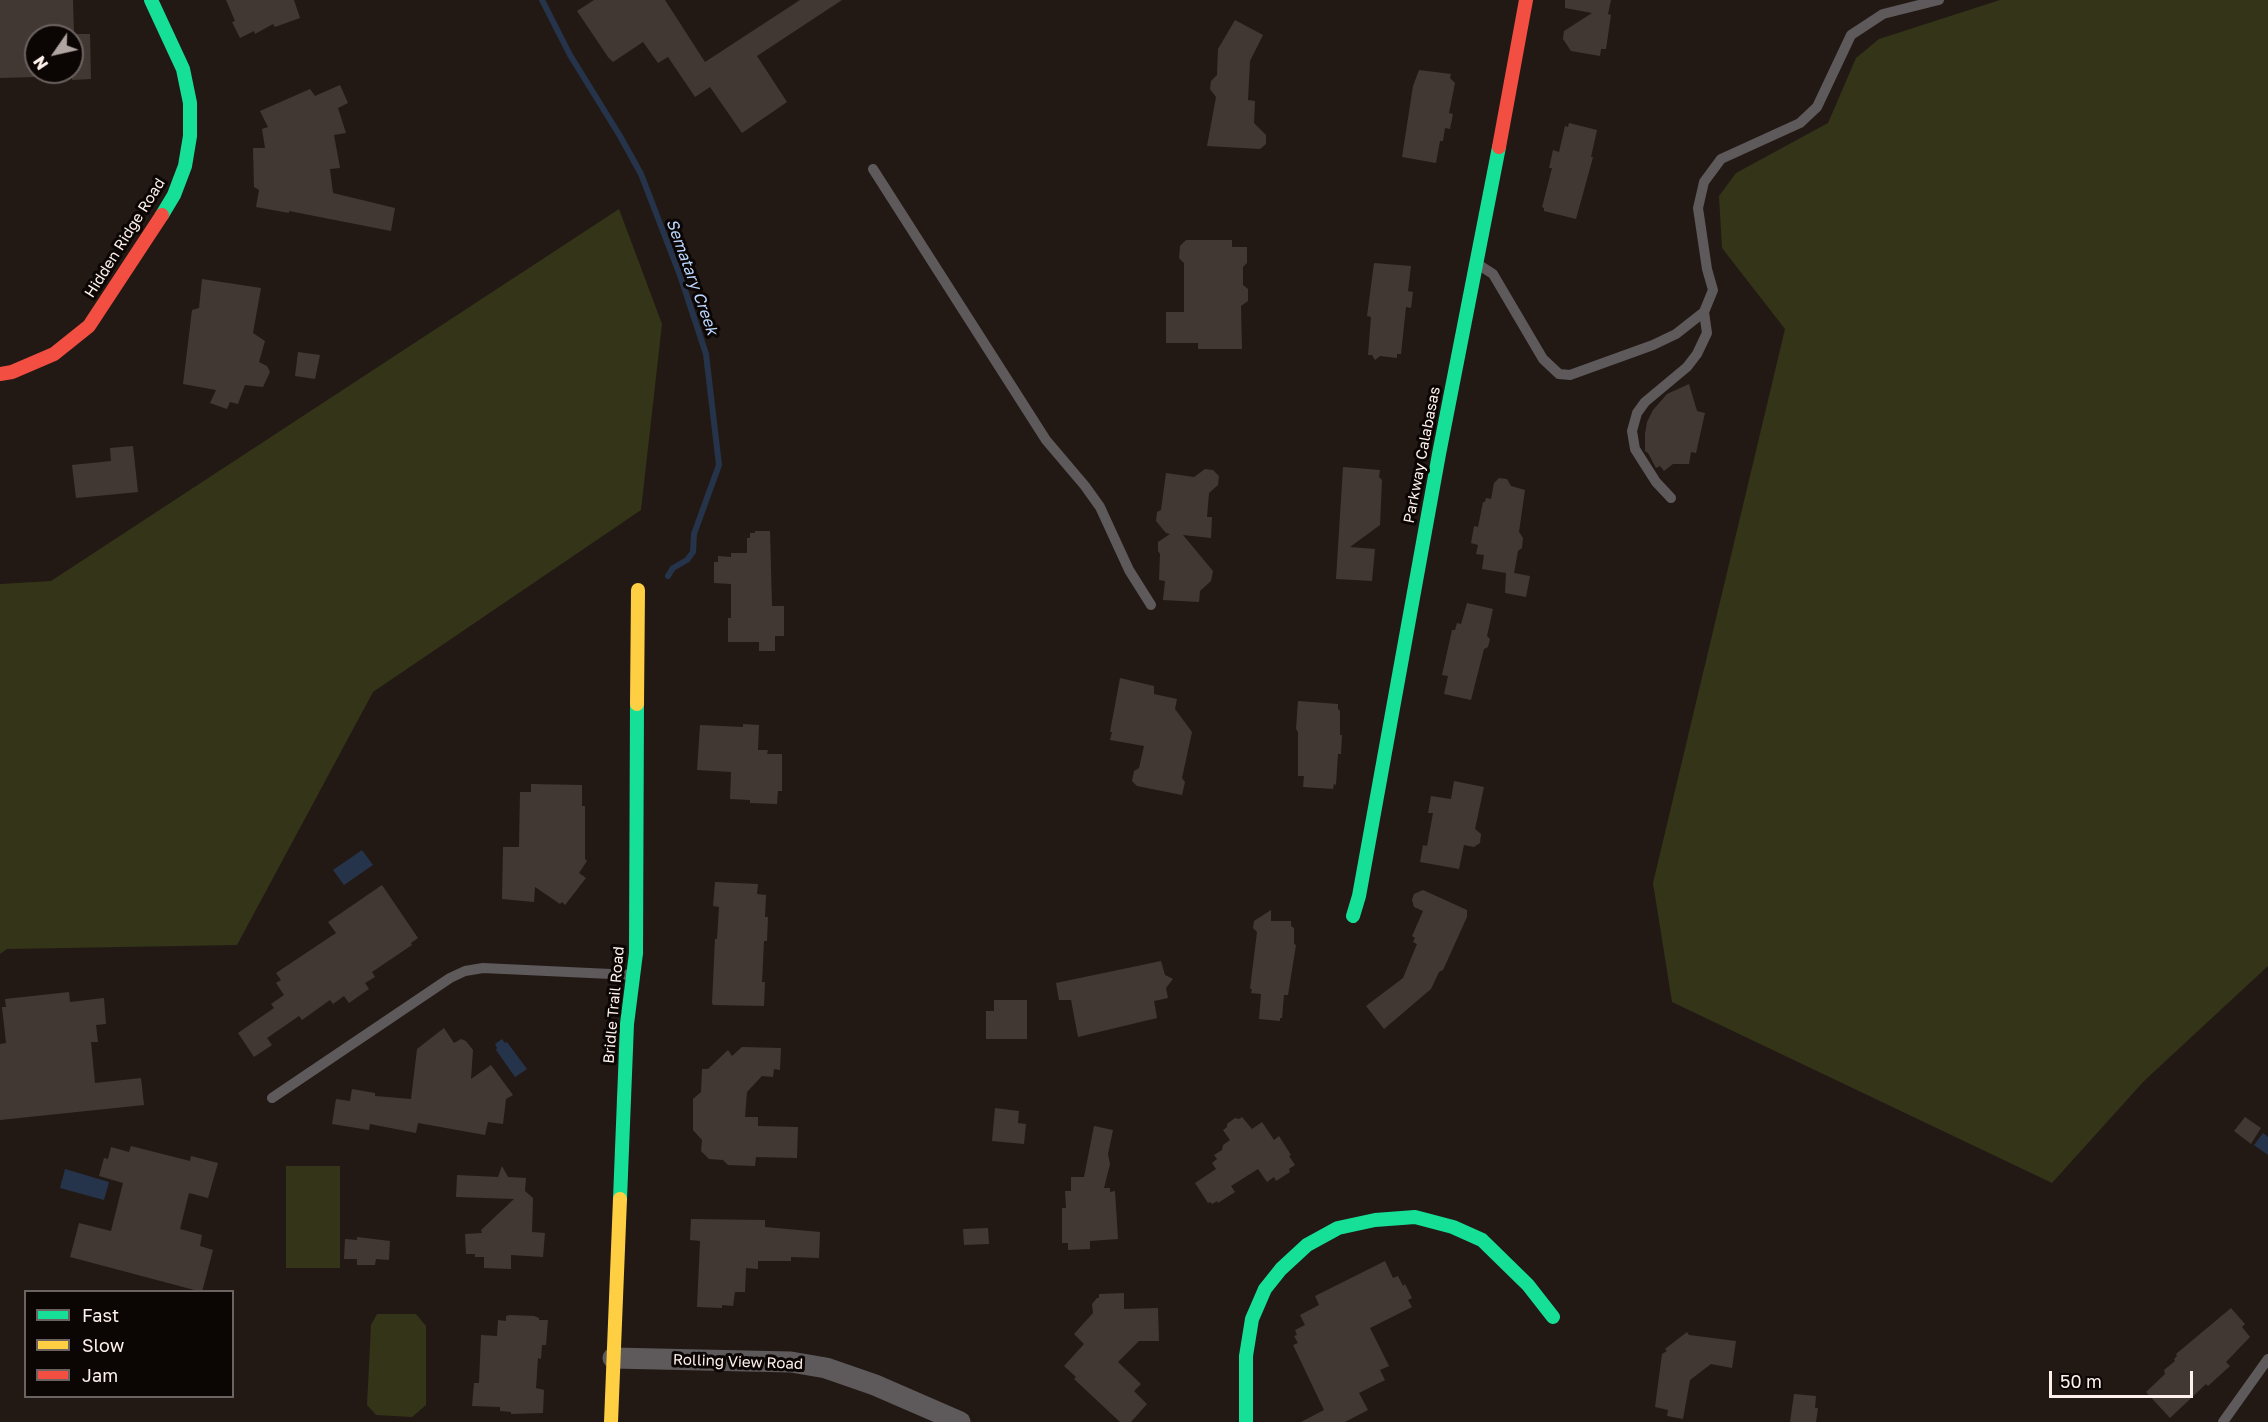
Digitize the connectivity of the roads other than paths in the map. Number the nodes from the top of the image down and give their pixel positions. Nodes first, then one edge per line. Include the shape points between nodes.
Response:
1 (151, 0) edge
2 (1526, 0) edge
3 (1939, 0) edge
4 (873, 170) dead end
5 (1476, 263) junction
6 (1704, 312) junction
7 (0, 374) edge
8 (1671, 498) dead end
9 (638, 590) dead end
10 (1151, 605) dead end
11 (1353, 916) dead end
12 (633, 975) junction
13 (272, 1098) dead end
14 (1553, 1317) dead end
15 (614, 1358) junction
16 (2268, 1359) edge
17 (611, 1422) edge
18 (960, 1422) edge
19 (1246, 1422) edge
20 (2223, 1422) edge

1 - 7 street, Hidden Ridge Road via 183,69 190,103 185,166 174,195 88,326 54,354
2 - 5 street, Parkway Calabasas
3 - 6 lane via 1883,14 1851,35 1816,107 1800,123 1721,159 1704,182 1698,208 1713,290
4 - 10 lane via 1046,440 1100,507 1129,570
5 - 6 lane via 1493,274 1543,359 1559,374 1570,375 1653,345 1676,334
5 - 11 street, Parkway Calabasas
6 - 8 lane via 1707,333 1697,354 1645,402 1632,431 1635,449
9 - 12 street, Bridle Trail Road
12 - 13 lane via 483,968 465,971
12 - 15 street, Bridle Trail Road via 627,1024
14 - 19 street via 1528,1285 1482,1240 1453,1227 1415,1217 1338,1228 1307,1245 1265,1289 1252,1319 1246,1356
15 - 17 street, Bridle Trail Road
15 - 18 street, Rolling View Road via 791,1362 826,1368
16 - 20 lane

